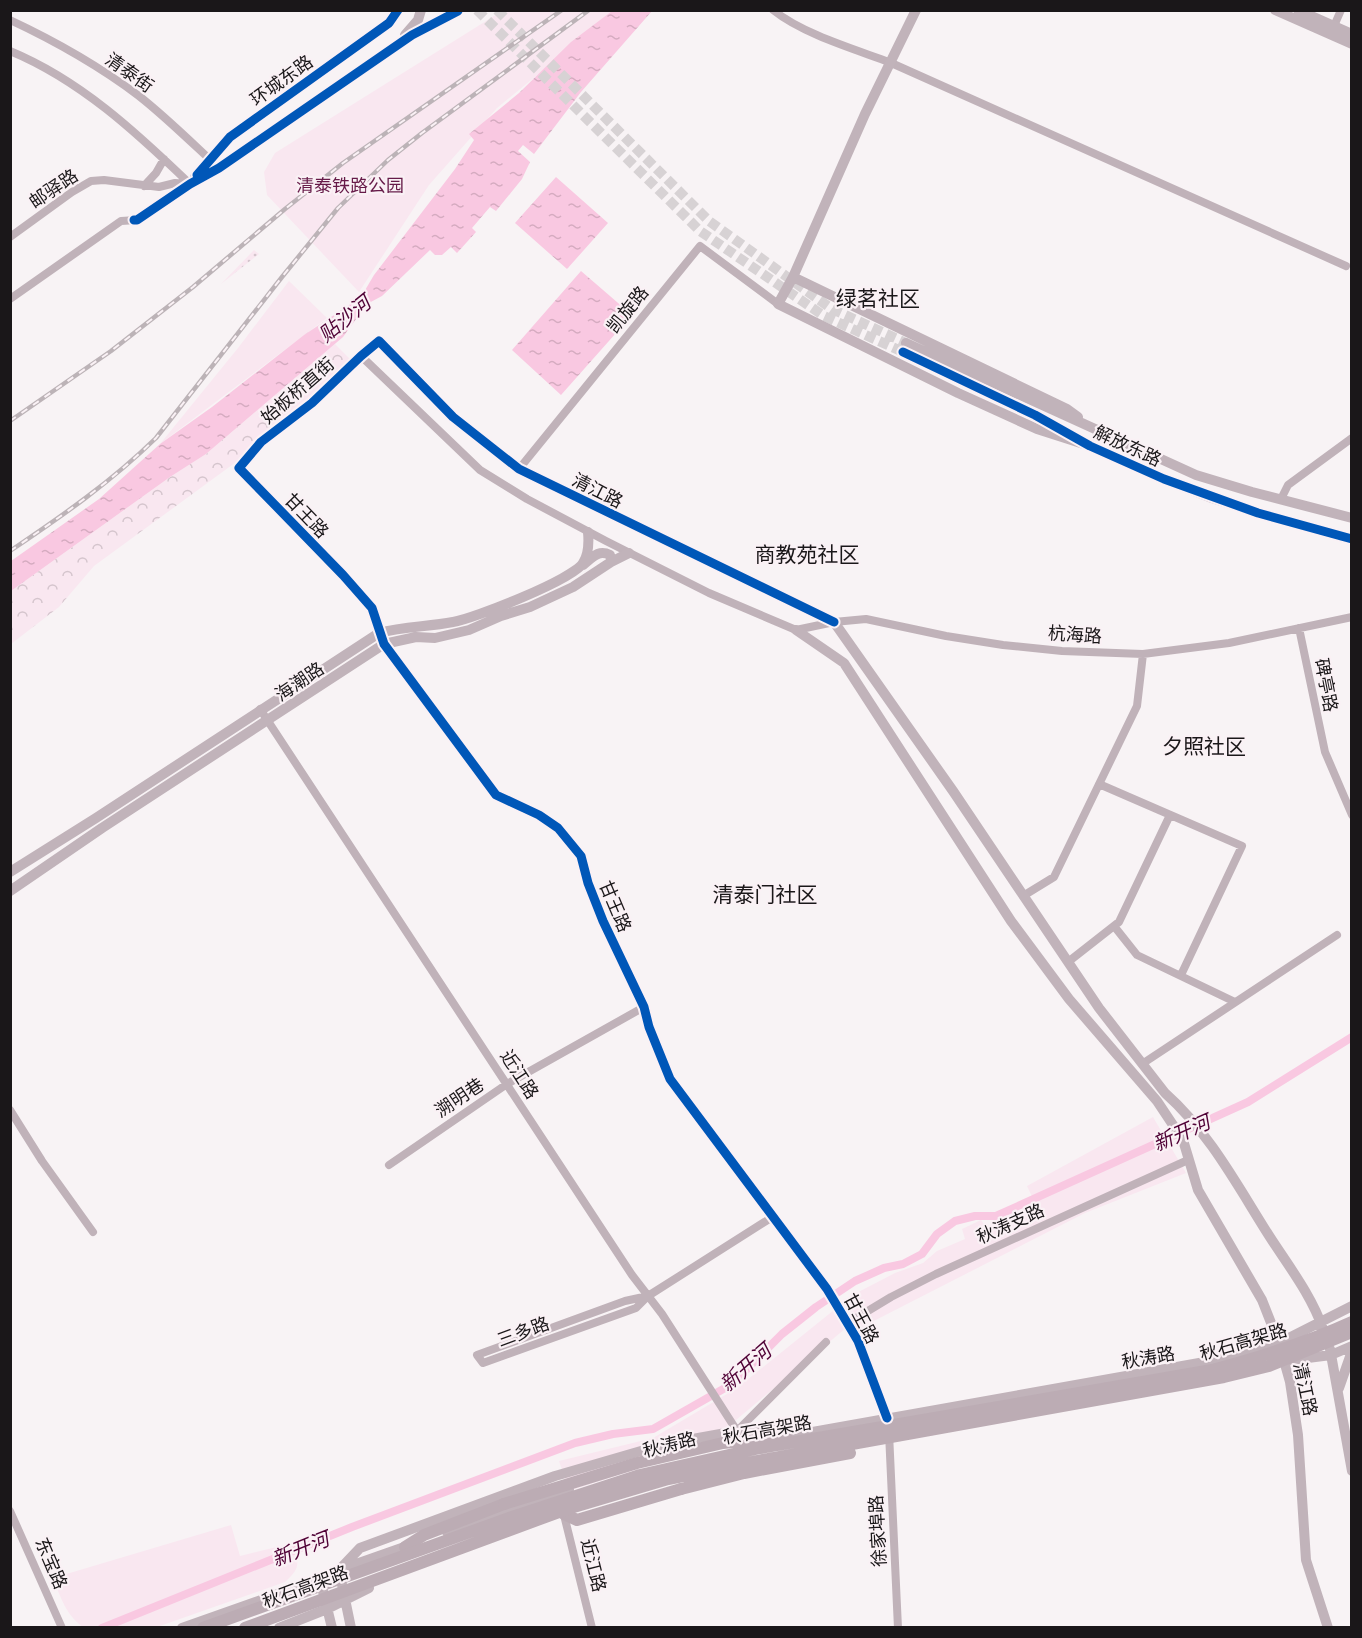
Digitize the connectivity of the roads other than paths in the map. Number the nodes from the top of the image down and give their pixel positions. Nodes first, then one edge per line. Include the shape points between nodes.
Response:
1 (398, 10) edge
2 (422, 10) edge
3 (773, 10) edge
4 (916, 10) edge
5 (1275, 10) edge
6 (1298, 10) edge
7 (1341, 10) edge
8 (460, 11) edge
9 (10, 20) edge
10 (1334, 26) junction
11 (1352, 34) edge
12 (1352, 44) edge
13 (392, 48) junction
14 (10, 51) edge
15 (889, 62) junction
16 (164, 159) junction
17 (210, 160) junction
18 (219, 168) junction
19 (190, 184) junction
20 (144, 186) junction
21 (10, 237) edge
22 (1346, 266) dead end
23 (793, 277) junction
24 (10, 299) edge
25 (778, 304) junction
26 (379, 341) joint
27 (361, 356) junction
28 (1098, 431) junction
29 (1352, 438) edge
30 (1090, 446) junction
31 (239, 468) joint
32 (519, 469) junction
33 (1281, 499) junction
34 (1352, 518) edge
35 (588, 532) junction
36 (1352, 539) edge
37 (629, 553) junction
38 (611, 562) junction
39 (582, 566) junction
40 (1352, 617) edge
41 (834, 622) junction
42 (1299, 628) junction
43 (796, 630) junction
44 (379, 633) junction
45 (384, 644) junction
46 (1143, 654) junction
47 (260, 709) junction
48 (268, 721) junction
49 (1099, 784) junction
50 (1170, 815) junction
51 (1352, 815) edge
52 (10, 872) edge
53 (10, 891) edge
54 (1023, 896) junction
55 (1114, 926) junction
56 (1337, 935) dead end
57 (1068, 962) junction
58 (1181, 975) junction
59 (1235, 1002) junction
60 (644, 1007) junction
61 (1142, 1064) junction
62 (507, 1084) junction
63 (1161, 1097) junction
64 (10, 1110) edge
65 (1188, 1160) junction
66 (389, 1165) dead end
67 (774, 1216) junction
68 (93, 1232) dead end
69 (648, 1296) junction
70 (1352, 1306) edge
71 (1352, 1322) edge
72 (848, 1323) junction
73 (1321, 1323) junction
74 (1352, 1332) edge
75 (826, 1342) dead end
76 (1279, 1343) junction
77 (1352, 1346) edge
78 (1352, 1351) edge
79 (1332, 1355) junction
80 (1283, 1361) junction
81 (1338, 1391) junction
82 (1057, 1397) junction
83 (1119, 1397) junction
84 (887, 1418) junction
85 (828, 1428) junction
86 (737, 1431) junction
87 (889, 1433) junction
88 (740, 1445) junction
89 (744, 1460) junction
90 (1352, 1471) edge
91 (555, 1476) junction
92 (559, 1493) junction
93 (10, 1511) edge
94 (564, 1514) junction
95 (14, 1523) edge
96 (405, 1547) junction
97 (339, 1570) junction
98 (320, 1580) junction
99 (346, 1599) junction
100 (327, 1609) junction
101 (62, 1628) edge
102 (182, 1628) edge
103 (203, 1628) edge
104 (245, 1628) edge
105 (279, 1628) edge
106 (332, 1628) edge
107 (351, 1628) edge
108 (592, 1628) edge
109 (898, 1628) edge
110 (1328, 1628) edge

1 - 17 main road, 环城东路 via 389,23 230,137
2 - 13 main road
3 - 15 street via 782,18
4 - 15 main road
5 - 12 main road
6 - 10 main road
7 - 10 street
8 - 13 main road
9 - 17 street, 清泰街 via 48,38 116,80
10 - 11 main road
13 - 18 main road, 环城东路
14 - 16 street via 30,59 85,94 119,118
15 - 22 street
15 - 23 main road
16 - 19 street
16 - 20 street
17 - 18 street, 清泰街
17 - 19 main road, 环城东路
18 - 19 main road, 环城东路
19 - 20 street, 邮驿路
19 - 24 street, 环城东路 via 137,220 121,221
20 - 21 street, 邮驿路 via 92,181
23 - 25 main road
23 - 28 main road, 解放东路 via 1067,409
25 - 30 main road, 解放东路 via 1037,429
25 - 32 street, 凯旋路 via 699,246
26 - 27 street, 始板桥直街
26 - 32 street, 清江路 via 453,417
27 - 31 street, 始板桥直街 via 312,403 261,442
27 - 35 street via 480,470
28 - 30 main road, 解放东路 via 904,348
28 - 33 main road, 解放东路 via 1197,475
29 - 33 street via 1288,485
30 - 36 main road, 解放东路 via 1212,498
31 - 44 street, 甘王路 via 372,608
32 - 41 street, 清江路
33 - 34 main road, 解放东路
35 - 37 street
35 - 39 main road via 588,553
37 - 38 main road, 海潮路
37 - 43 street
38 - 39 main road, 海潮路 via 610,555 602,552
38 - 45 main road, 海潮路 via 573,587 469,630
39 - 44 main road, 海潮路 via 560,580 454,622
40 - 42 street, 杭海路
41 - 43 street, 杭海路
41 - 46 street, 杭海路 via 866,619 1003,645
41 - 54 main road, 清江路
42 - 46 street, 杭海路 via 1229,643
42 - 51 street, 碑亭路 via 1325,752
43 - 63 main road via 843,663 1011,921 1069,999
44 - 45 street, 甘王路
44 - 47 main road, 海潮路
45 - 48 main road, 海潮路
45 - 60 street, 甘王路 via 496,795 539,815 570,842 580,856 603,921
46 - 49 street via 1137,706
47 - 48 street, 近江路
47 - 52 main road, 海潮路
48 - 53 main road, 海潮路
48 - 62 street, 近江路
49 - 50 street
49 - 54 street via 1054,877
50 - 55 street
50 - 58 street via 1242,846
54 - 57 main road, 清江路
55 - 57 street
55 - 58 street via 1137,955
56 - 59 street
57 - 61 main road, 清江路
58 - 59 street
59 - 61 street
60 - 62 street, 溯明巷
60 - 67 street, 甘王路 via 670,1079
61 - 63 main road, 清江路
62 - 66 street, 溯明巷
62 - 69 street, 近江路
63 - 65 main road, 清江路 via 1184,1140
63 - 73 main road, 清江路 via 1178,1105 1228,1169 1301,1284
64 - 68 street
65 - 72 street, 秋涛支路 via 936,1274
65 - 76 main road, 清江路 via 1198,1190 1262,1300
67 - 69 street, 三多路
67 - 72 street, 甘王路
69 - 69 street, 三多路 via 625,1301 477,1355 483,1363 636,1308
69 - 86 street, 近江路
70 - 73 main road, 秋涛路
71 - 82 highway, 秋石高架路, bridge via 1244,1362
72 - 84 street, 甘王路
73 - 76 main road, 秋涛路
73 - 79 main road, 清江路
74 - 83 highway, 秋石高架路, bridge via 1269,1366
75 - 86 street
76 - 80 main road, 清江路
76 - 84 main road, 秋涛路 via 1179,1368
77 - 79 main road, 秋涛路
78 - 81 main road
79 - 80 main road, 秋涛路
79 - 81 main road, 清江路
80 - 87 main road, 秋涛路 via 1243,1376 1170,1391 1056,1404
80 - 110 main road, 清江路 via 1298,1435 1306,1560
81 - 90 main road, 清江路
82 - 96 highway, bridge via 1008,1399 827,1432 704,1447 504,1504 424,1535
82 - 103 highway, 秋石高架路, bridge via 749,1450 640,1475
83 - 94 highway, bridge via 744,1473 577,1520
83 - 104 highway, 秋石高架路, bridge via 668,1479 547,1516
84 - 85 main road, 秋涛路
85 - 86 main road
85 - 88 main road, 秋涛路
86 - 88 street, 近江路
86 - 91 main road via 665,1444
87 - 89 main road, 秋涛路
87 - 109 street, 徐家埠路
88 - 89 street, 近江路
88 - 92 main road, 秋涛路 via 662,1462
89 - 94 main road, 秋涛路 via 616,1493
91 - 92 street, 近江路
91 - 97 main road via 360,1548
92 - 94 street, 近江路
92 - 96 main road, 秋涛路
93 - 95 street, 东宝路
94 - 99 main road, 秋涛路
94 - 108 street, 近江路
95 - 101 street, 东宝路
96 - 97 main road, 秋涛路
97 - 98 main road, 秋涛路
97 - 99 main road
98 - 100 main road
98 - 102 main road, 秋涛路
99 - 100 main road, 秋涛路
99 - 107 main road
100 - 105 main road, 秋涛路
100 - 106 main road

